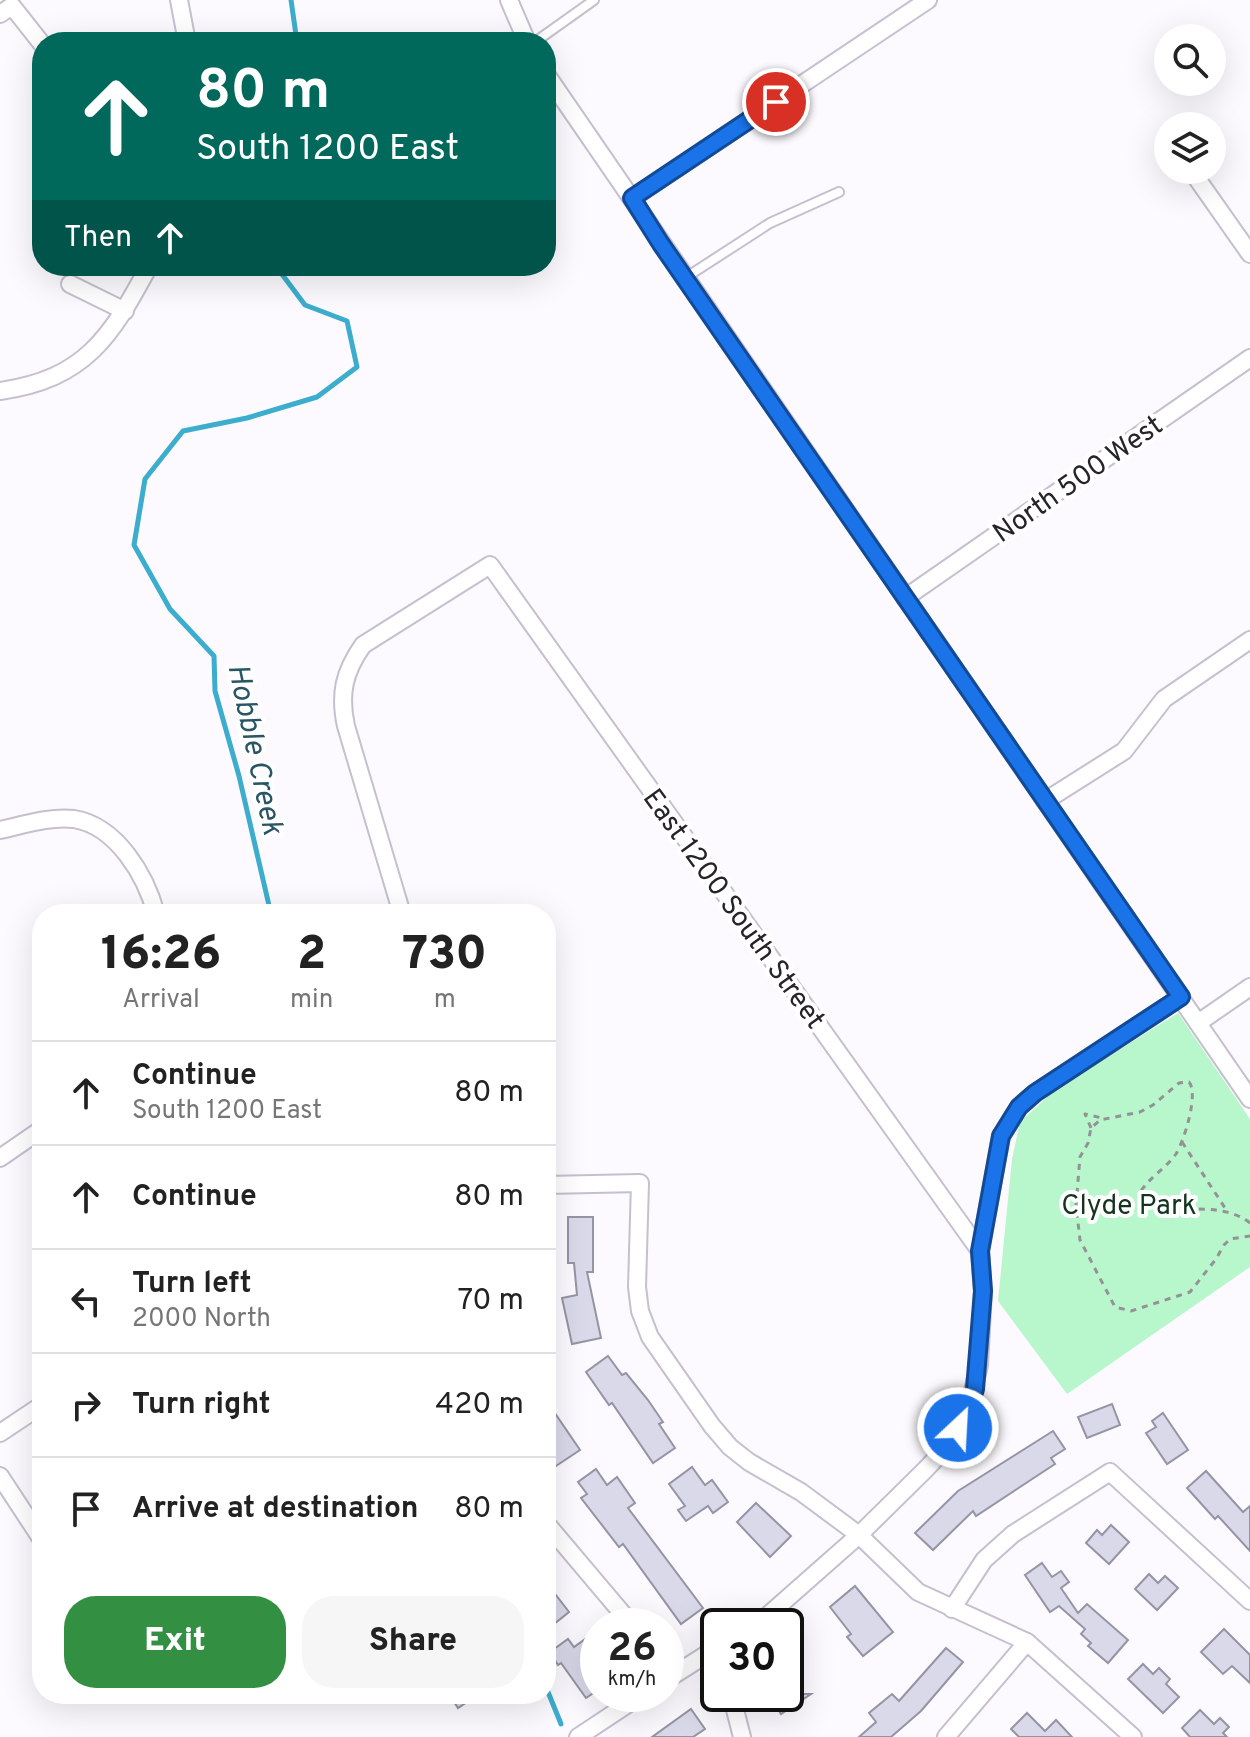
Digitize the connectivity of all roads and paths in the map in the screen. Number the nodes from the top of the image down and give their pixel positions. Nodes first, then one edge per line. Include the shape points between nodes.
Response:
1 (179, 0) edge
2 (509, 0) edge
3 (594, 0) edge
4 (928, 0) edge
5 (6, 10) edge
6 (185, 32) edge
7 (523, 32) edge
8 (549, 32) edge
9 (32, 35) edge
10 (556, 88) edge
11 (1201, 184) edge
12 (839, 192) dead end
13 (632, 198) junction
14 (1250, 254) edge
15 (144, 276) edge
16 (685, 278) junction
17 (70, 284) dead end
18 (125, 311) junction
19 (1250, 358) edge
20 (0, 391) edge
21 (905, 598) junction
22 (1250, 640) edge
23 (1045, 801) junction
24 (0, 830) edge
25 (154, 904) edge
26 (399, 904) edge
27 (1250, 987) edge
28 (1181, 997) junction
29 (1198, 1023) junction
30 (1250, 1099) edge
31 (1105, 1119) junction
32 (1091, 1128) junction
33 (32, 1136) edge
34 (1182, 1142) junction
35 (0, 1158) edge
36 (556, 1185) edge
37 (1227, 1211) junction
38 (1250, 1223) edge
39 (1250, 1236) edge
40 (980, 1251) junction
41 (32, 1412) edge
42 (0, 1433) edge
43 (0, 1476) edge
44 (32, 1525) edge
45 (556, 1535) edge
46 (859, 1535) junction
47 (1250, 1601) edge
48 (618, 1608) edge
49 (776, 1608) edge
50 (952, 1609) junction
51 (1027, 1642) junction
52 (616, 1712) edge
53 (736, 1712) edge
54 (578, 1737) edge
55 (742, 1737) edge
56 (946, 1737) edge
57 (1133, 1737) edge

1 - 6 street
2 - 7 street
3 - 8 lane
4 - 13 street
5 - 9 street
10 - 13 street
11 - 14 street
12 - 16 lane via 770,223
13 - 16 street
15 - 18 street
16 - 21 street
17 - 18 street
18 - 20 street via 97,347 68,371 33,386
19 - 21 street, North 500 West
21 - 23 street
22 - 23 street via 1164,699 1124,751
23 - 28 street
24 - 25 street via 46,820 73,819 96,826 137,868
26 - 40 street, East 1200 South Street via 346,726 343,683 363,645 490,565
27 - 29 street
28 - 29 street
28 - 40 street via 1019,1107 1001,1136
29 - 30 street
31 - 32 path
31 - 32 path via 1085,1114
31 - 34 path via 1140,1112 1179,1083 1189,1082 1193,1100
32 - 39 path via 1080,1157 1078,1227 1115,1307 1131,1311 1190,1292 1230,1239
33 - 35 street
34 - 37 path
34 - 37 path via 1141,1191 1145,1201 1159,1208
36 - 46 street via 640,1183 637,1287 650,1337 730,1447
37 - 38 path
40 - 46 street via 979,1365 969,1408 941,1453
41 - 42 street
43 - 44 street
45 - 48 street
46 - 49 street
46 - 50 street via 918,1592
47 - 50 street via 1110,1472 1013,1534 984,1560
50 - 51 street
51 - 56 street
51 - 57 street
52 - 54 street
53 - 55 street

